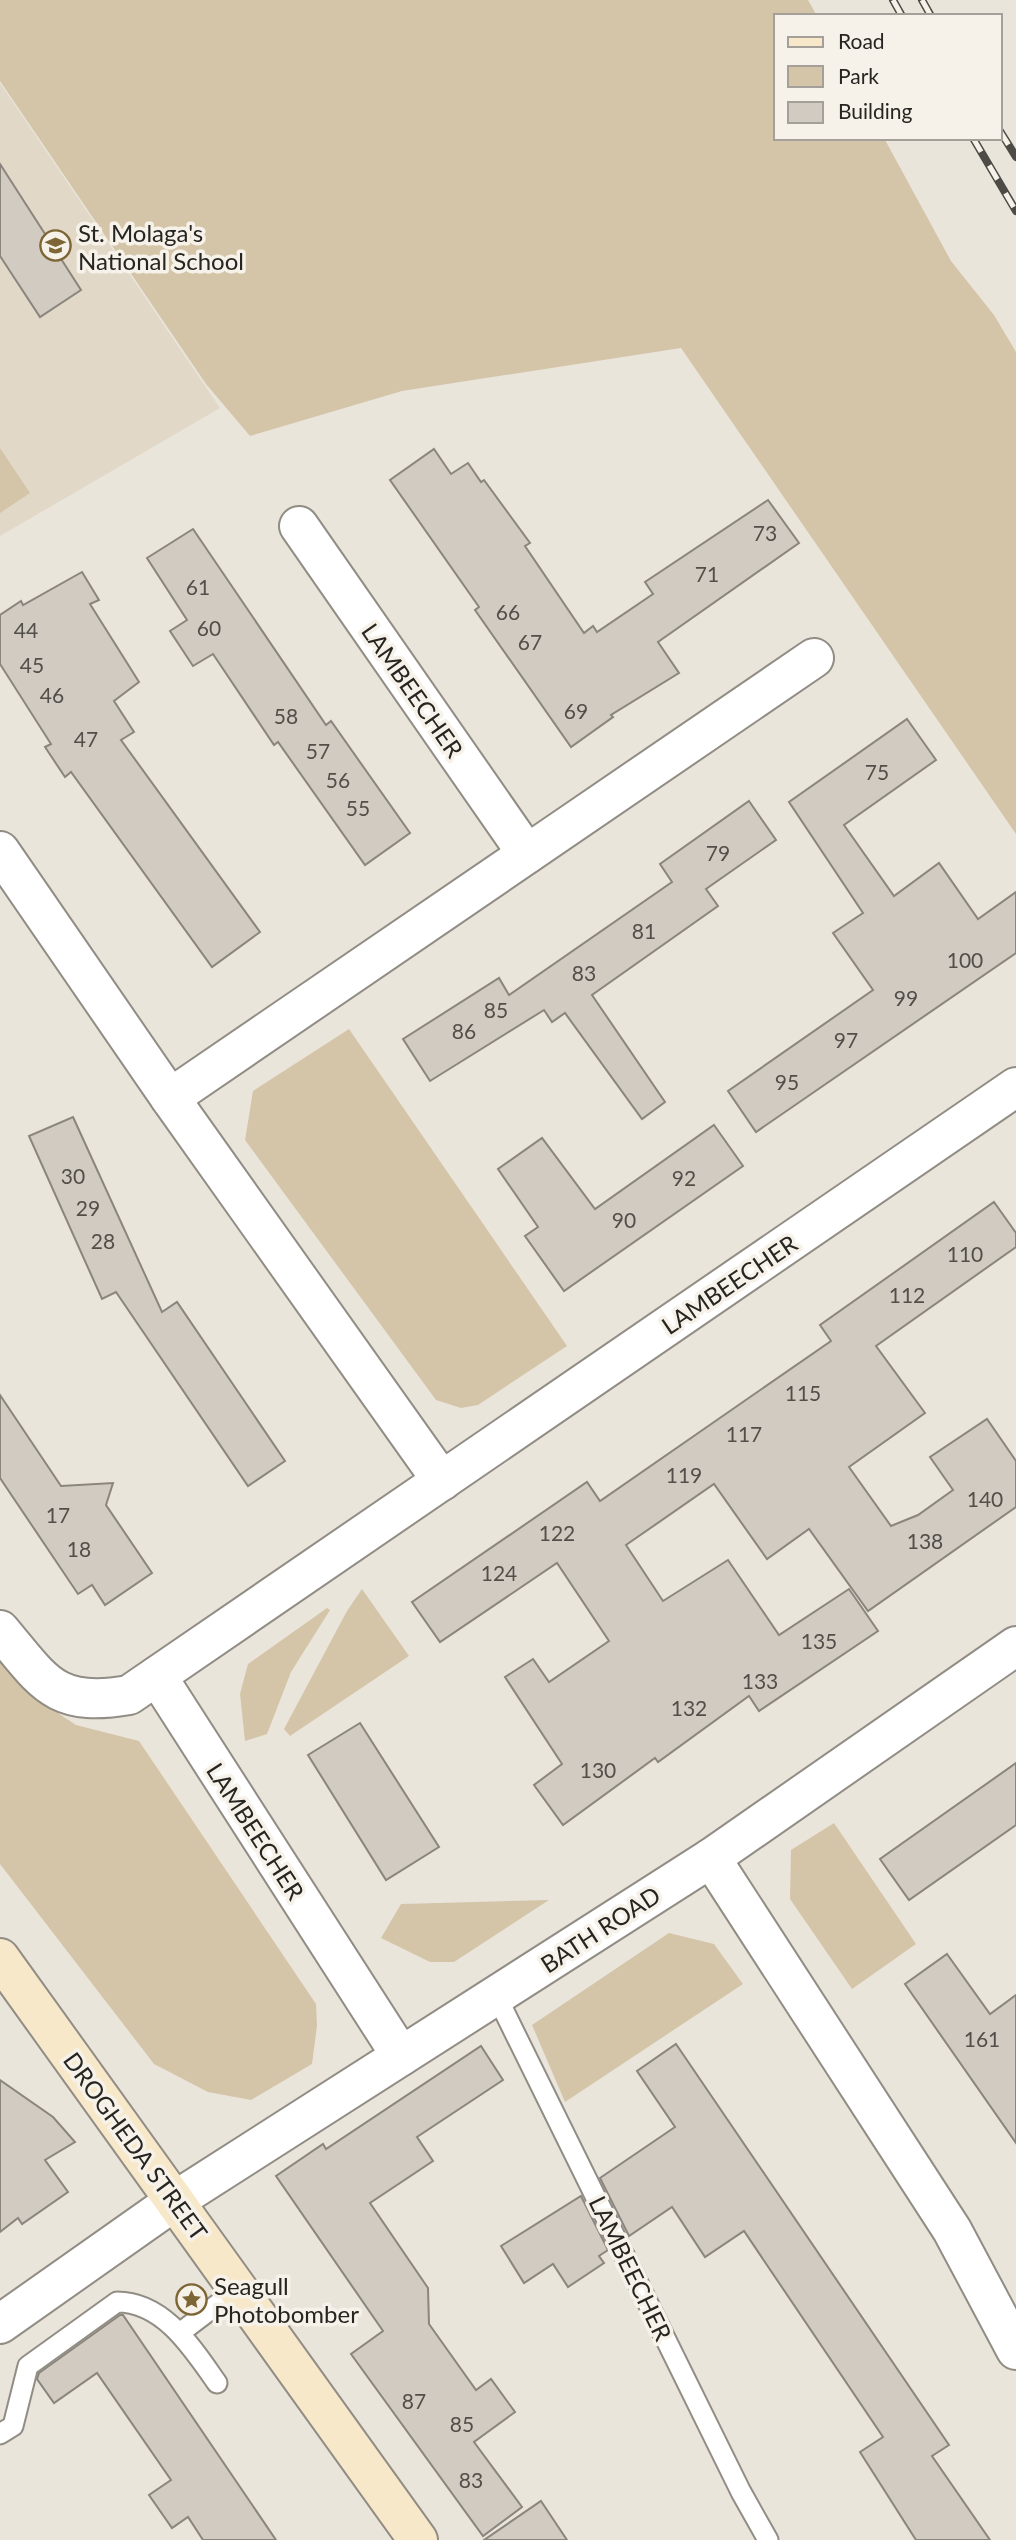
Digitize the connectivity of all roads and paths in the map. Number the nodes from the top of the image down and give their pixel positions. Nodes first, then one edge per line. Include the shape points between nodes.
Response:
1 (299, 526) dead end
2 (814, 658) dead end
3 (0, 851) edge
4 (527, 854) junction
5 (1016, 1087) edge
6 (170, 1098) junction
7 (442, 1481) junction
8 (0, 1630) edge
9 (1016, 1646) edge
10 (157, 1676) junction
11 (711, 1858) junction
12 (0, 1958) edge
13 (496, 1996) junction
14 (401, 2056) junction
15 (176, 2200) junction
16 (239, 2288) junction
17 (0, 2324) edge
18 (181, 2332) junction
19 (1016, 2350) edge
20 (218, 2383) dead end
21 (0, 2434) edge
22 (418, 2540) edge
23 (768, 2540) edge

1 - 4 street, LAMBEECHER
2 - 4 street
3 - 6 street
4 - 6 street
5 - 7 street, LAMBEECHER
6 - 7 street
7 - 10 street, LAMBEECHER
8 - 10 street, LAMBEECHER via 45,1683 82,1700 129,1695
9 - 11 street, BATH ROAD
10 - 14 street, LAMBEECHER
11 - 13 street, BATH ROAD
11 - 19 street via 953,2230
12 - 15 main road, DROGHEDA STREET
13 - 14 street, BATH ROAD
13 - 23 lane, LAMBEECHER
14 - 15 street, BATH ROAD
15 - 16 main road, DROGHEDA STREET
15 - 17 street, BATH ROAD
16 - 18 lane
16 - 22 main road, DROGHEDA STREET
18 - 20 lane
18 - 21 lane via 134,2302 117,2302 28,2366 13,2426

